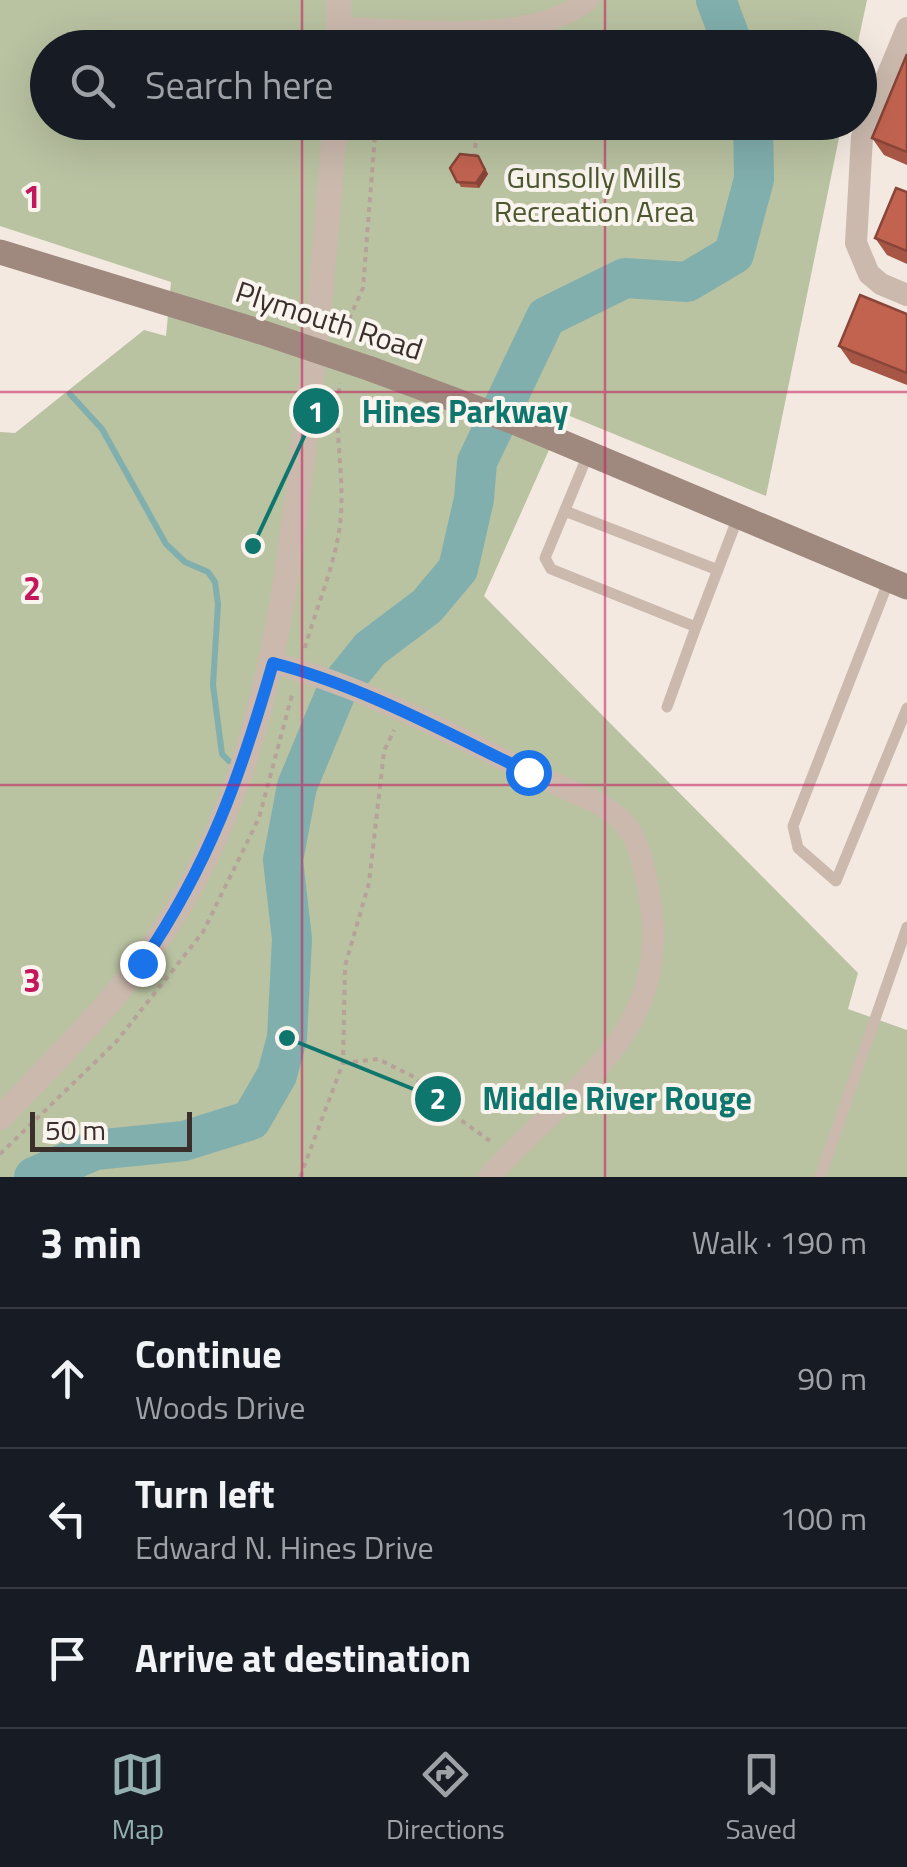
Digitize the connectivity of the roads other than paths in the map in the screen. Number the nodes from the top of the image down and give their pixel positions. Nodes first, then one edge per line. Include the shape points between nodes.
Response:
1 (339, 0) edge
2 (588, 0) edge
3 (907, 28) edge
4 (339, 30) edge
5 (471, 30) edge
6 (877, 100) edge
7 (335, 140) edge
8 (862, 140) edge
9 (0, 252) edge
10 (907, 294) edge
11 (578, 448) junction
12 (565, 510) junction
13 (738, 516) junction
14 (718, 570) junction
15 (898, 584) edge
16 (696, 628) junction
17 (273, 663) junction
18 (667, 707) dead end
19 (907, 708) edge
20 (906, 933) edge
21 (0, 1118) edge
22 (489, 1177) edge
23 (820, 1177) edge

1 - 4 street
2 - 5 street via 541,24
3 - 6 street
7 - 17 street via 320,327
8 - 10 street via 856,244 869,274
9 - 11 main road, Plymouth Road, bridge via 372,369
11 - 12 lane
11 - 13 main road, Plymouth Road
12 - 14 lane
12 - 16 lane via 545,558 552,569
13 - 14 lane
13 - 15 main road, Plymouth Road
14 - 16 lane
15 - 19 lane via 793,826 798,848 836,881
16 - 18 lane
17 - 21 street via 229,804 170,921 110,1003
17 - 22 street via 364,694 621,816 641,853 653,950 630,1026 597,1072
20 - 23 lane

